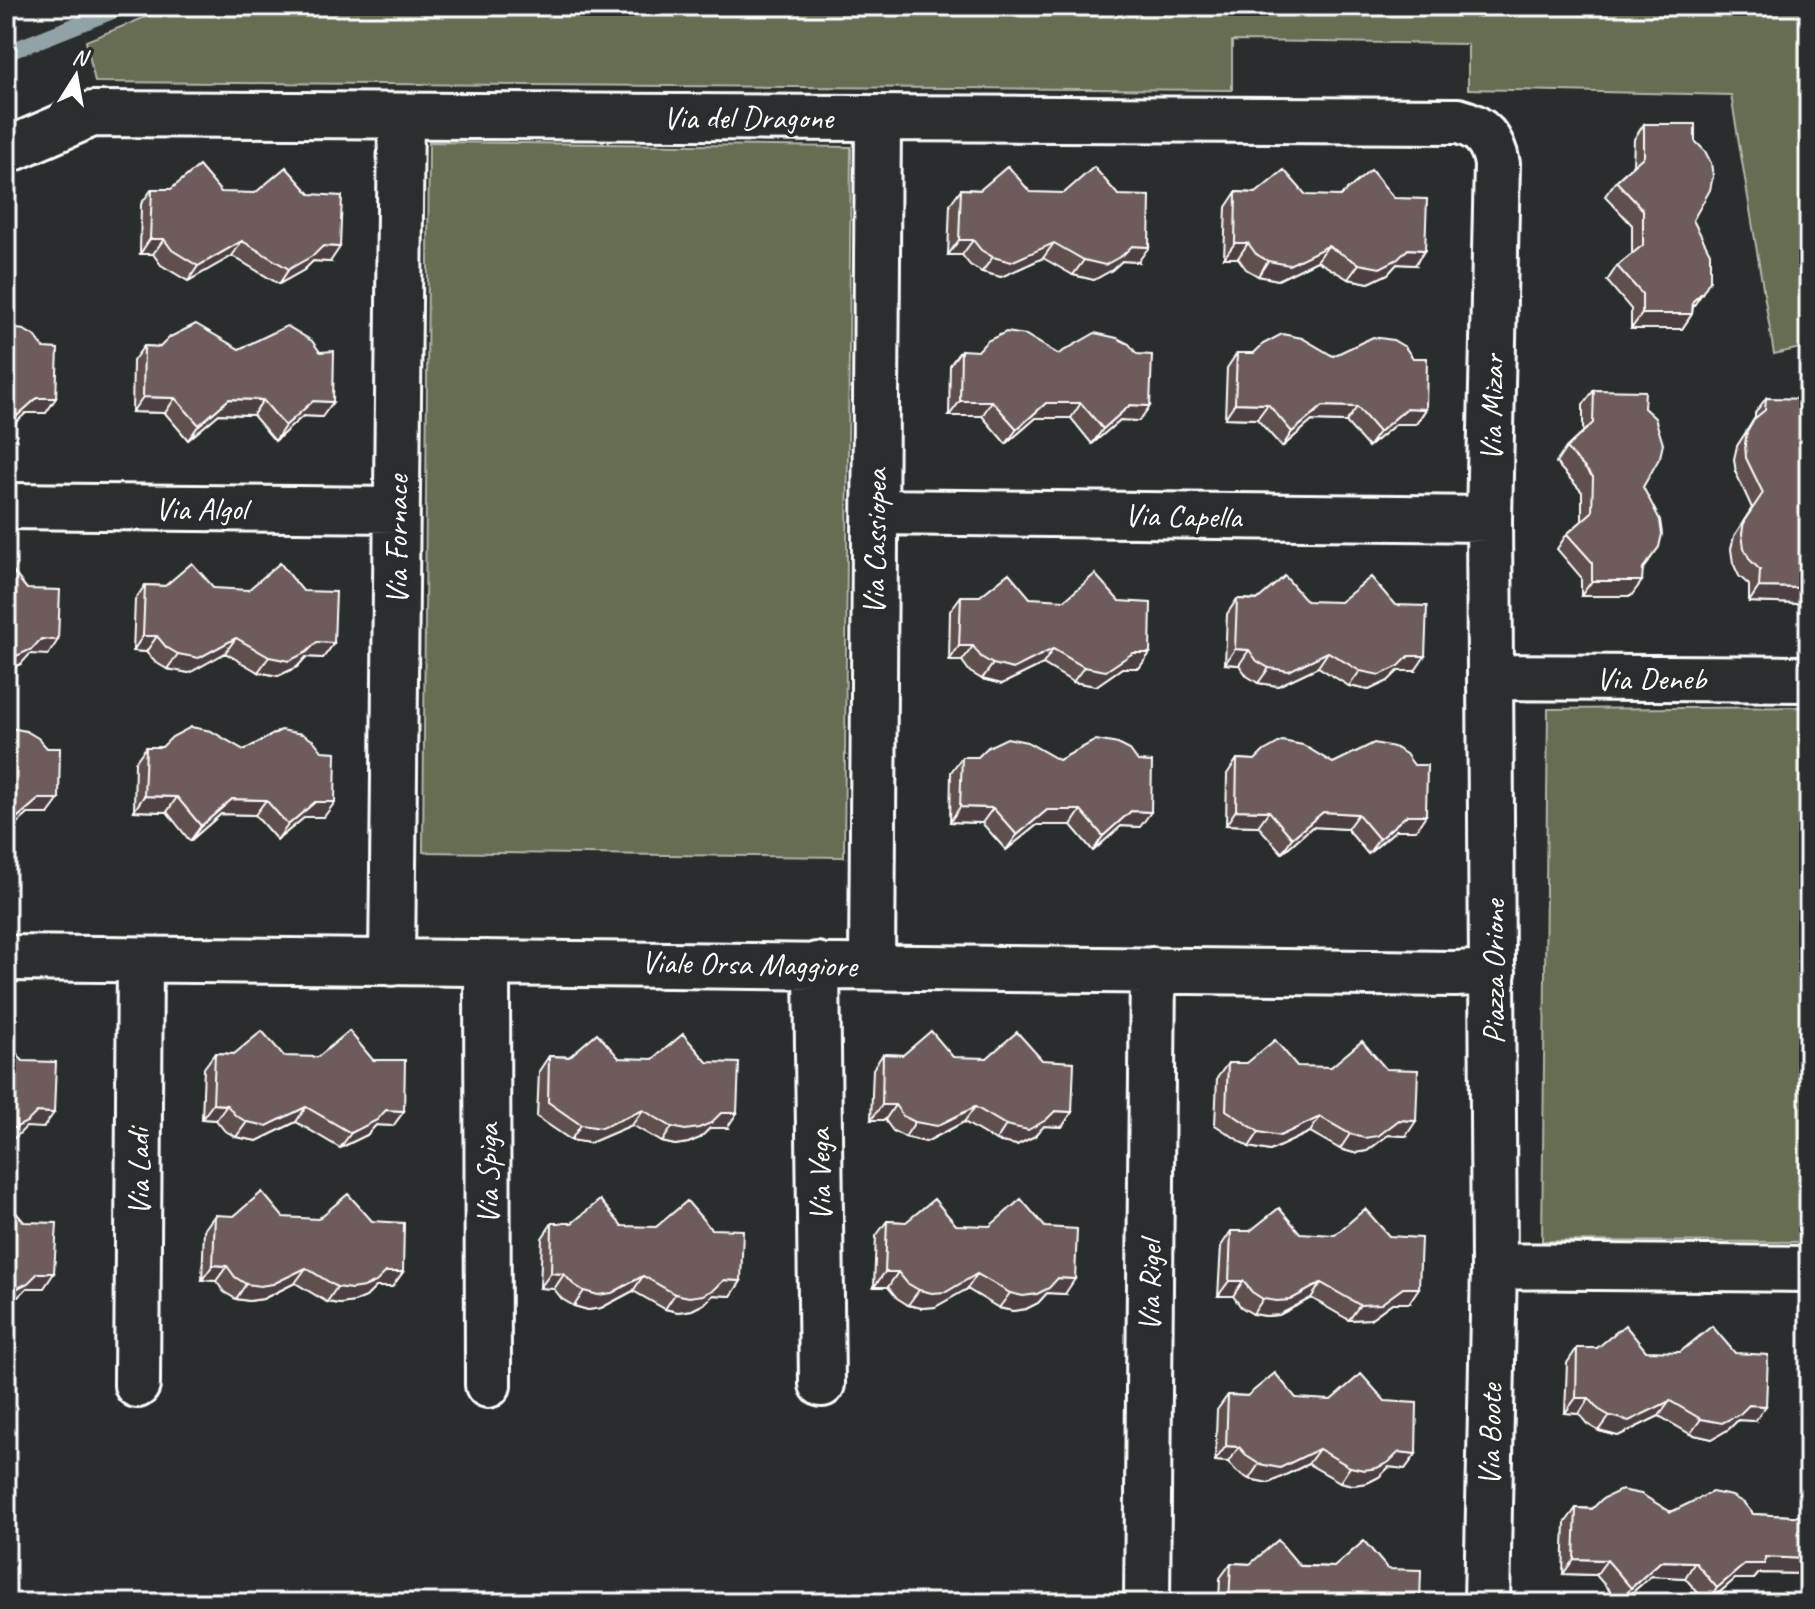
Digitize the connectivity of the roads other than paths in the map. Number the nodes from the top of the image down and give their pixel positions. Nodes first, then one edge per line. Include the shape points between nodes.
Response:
1 (401, 116) junction
2 (878, 118) junction
3 (1490, 141) joint
4 (6, 151) edge
5 (6, 506) edge
6 (397, 510) junction
7 (876, 512) junction
8 (1489, 519) junction
9 (1492, 677) junction
10 (1809, 679) edge
11 (6, 958) edge
12 (140, 960) junction
13 (392, 963) junction
14 (487, 963) junction
15 (817, 965) junction
16 (872, 966) junction
17 (1153, 970) junction
18 (1493, 972) junction
19 (1494, 1266) junction
20 (1809, 1269) edge
21 (822, 1384) dead end
22 (137, 1385) dead end
23 (488, 1385) dead end
24 (1147, 1603) edge
25 (1487, 1603) edge

1 - 2 street, Via del Dragone
1 - 4 street, Via del Dragone via 92,114
1 - 6 street, Via Fornace
2 - 3 street, Via del Dragone via 1458,121 1482,131
2 - 7 street, Via Cassiopea
3 - 8 street, Via Mizar via 1497,164
5 - 6 street, Via Algol
6 - 13 street, Via Fornace
7 - 8 street, Via Capella
7 - 16 street, Via Cassiopea
8 - 9 street, Via Mizar
9 - 10 street, Via Deneb
9 - 18 street, Piazza Orione
11 - 12 street, Viale Orsa Maggiore
12 - 13 street, Viale Orsa Maggiore
12 - 22 street, Via Ladi
13 - 14 street, Viale Orsa Maggiore
14 - 15 street, Viale Orsa Maggiore
14 - 23 street, Via Spiga
15 - 16 street, Viale Orsa Maggiore
15 - 21 street, Via Vega
16 - 17 street, Viale Orsa Maggiore
17 - 18 street, Viale Orsa Maggiore
17 - 24 street, Via Rigel
18 - 19 street, Piazza Orione
19 - 20 street
19 - 25 street, Via Boote

